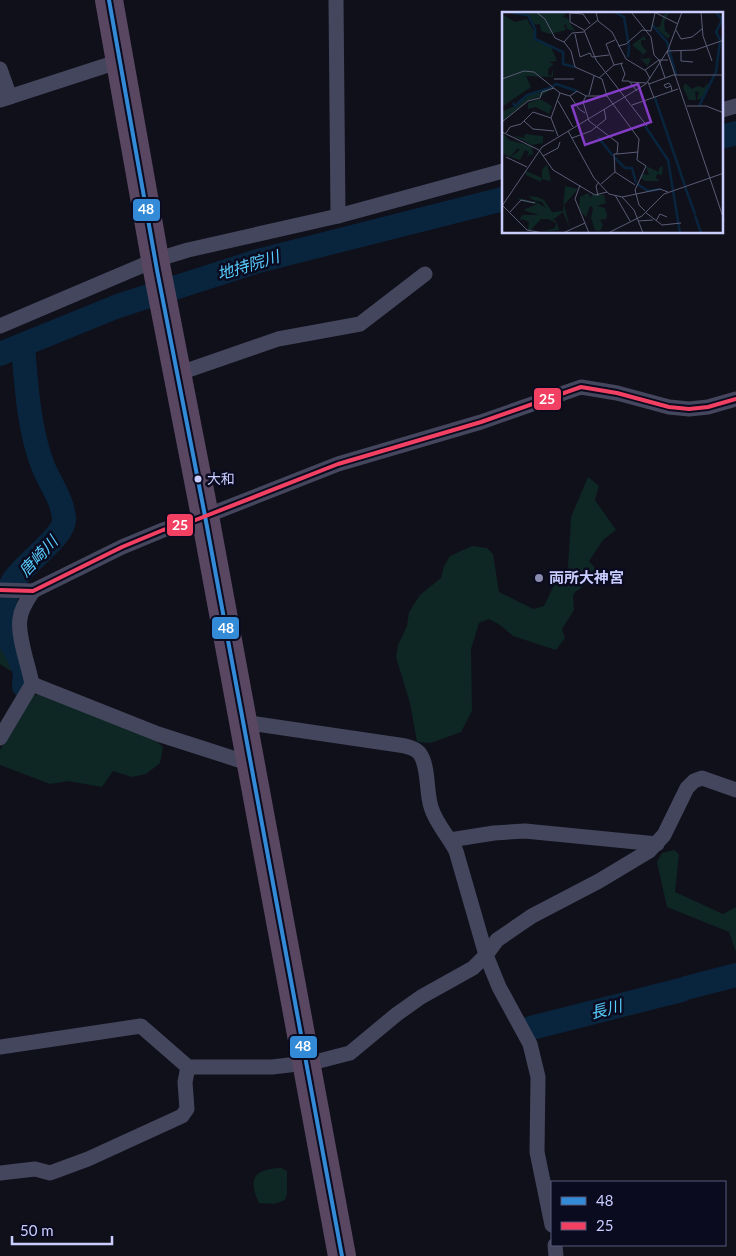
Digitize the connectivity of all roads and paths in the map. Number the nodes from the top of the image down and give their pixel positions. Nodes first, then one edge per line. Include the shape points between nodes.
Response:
1 (108, 0) edge
2 (336, 0) edge
3 (120, 61) junction
4 (0, 69) edge
5 (5, 99) edge
6 (502, 172) edge
7 (338, 216) junction
8 (156, 265) junction
9 (425, 274) dead end
10 (0, 326) edge
11 (177, 374) junction
12 (736, 400) edge
13 (205, 516) junction
14 (0, 590) edge
15 (33, 591) junction
16 (32, 684) junction
17 (243, 722) junction
18 (0, 738) edge
19 (251, 764) junction
20 (736, 790) edge
21 (450, 840) junction
22 (656, 844) junction
23 (486, 956) junction
24 (0, 1048) edge
25 (306, 1064) junction
26 (188, 1066) junction
27 (0, 1172) edge
28 (551, 1220) edge
29 (342, 1256) edge

1 - 3 highway
2 - 7 street
3 - 5 street
3 - 8 highway
4 - 5 street
6 - 7 street
7 - 8 street via 188,250
8 - 10 street
8 - 11 highway
9 - 11 street via 360,324 278,339
11 - 13 highway
12 - 13 street via 690,409 581,386 481,422 338,464
13 - 15 street via 122,547
13 - 17 highway
14 - 15 street
15 - 16 street via 20,619
16 - 18 street
16 - 19 street via 158,734
17 - 19 highway
17 - 21 street via 412,748 420,754 434,818
19 - 25 highway
20 - 22 street via 702,778 694,781
21 - 22 street via 525,831
21 - 23 street
22 - 23 street via 649,852 532,916 497,940
23 - 25 street via 459,977 397,1014 350,1053
23 - 28 street via 530,1044 538,1077 537,1152
24 - 26 street via 141,1026
25 - 26 street
25 - 29 highway
26 - 27 street via 185,1082 187,1109 182,1116 50,1173 34,1169

